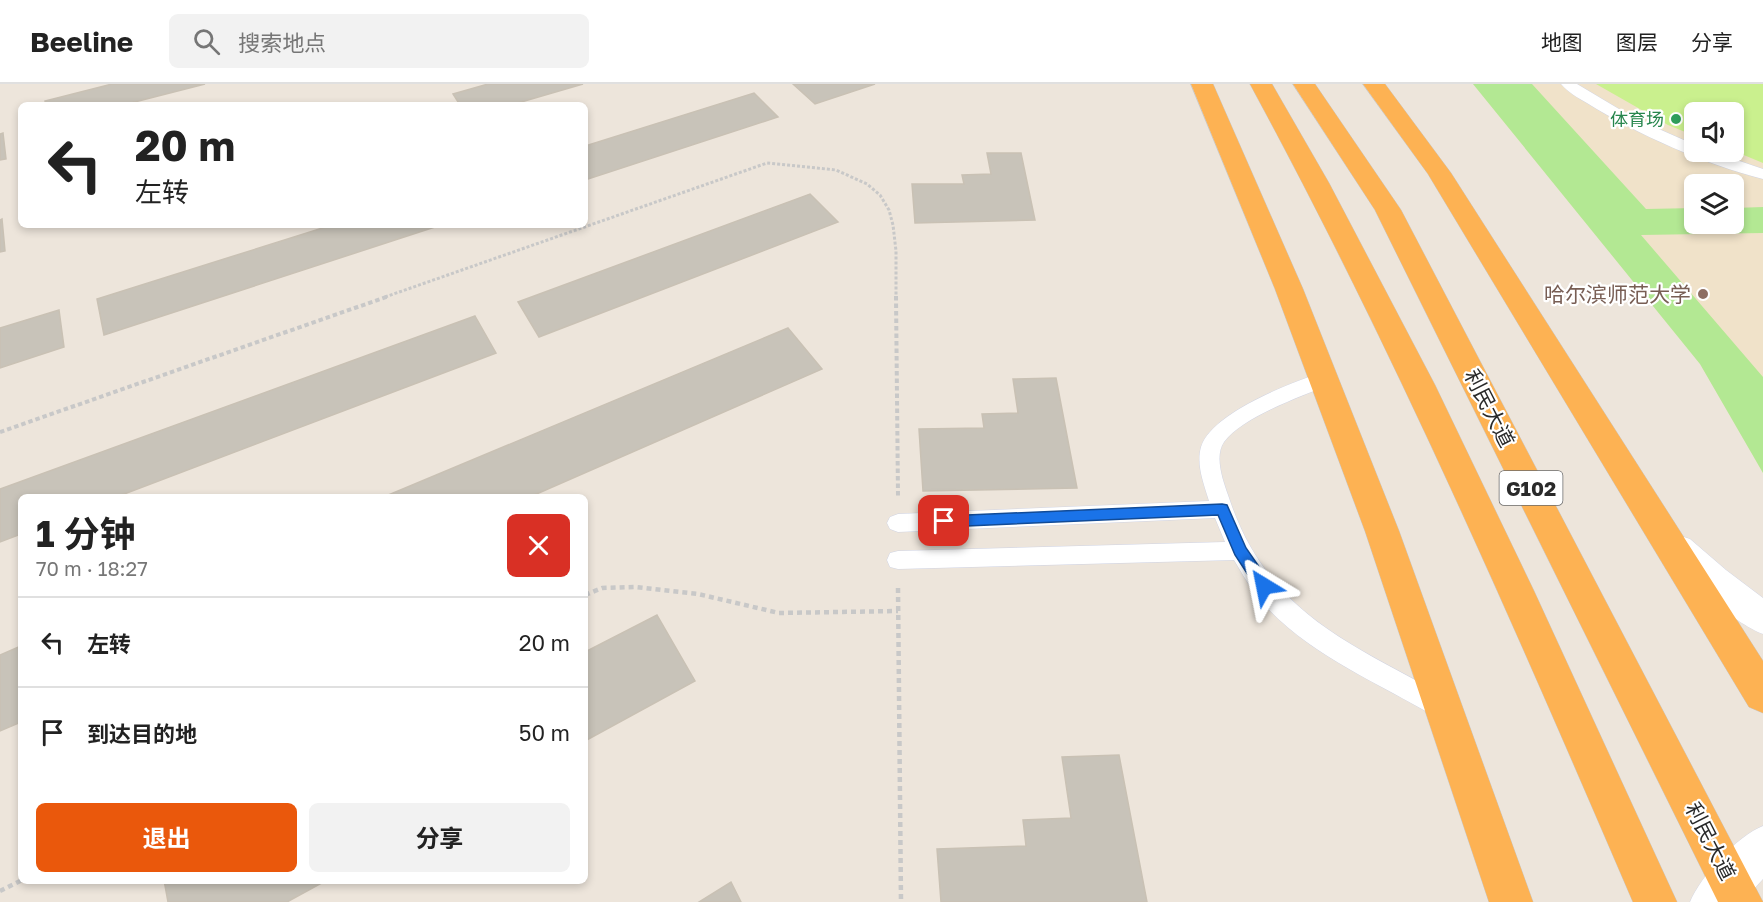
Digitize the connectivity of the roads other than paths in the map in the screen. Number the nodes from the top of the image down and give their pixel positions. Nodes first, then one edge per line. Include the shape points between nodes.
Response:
1 (1202, 84) edge
2 (1262, 84) edge
3 (1304, 84) edge
4 (1374, 84) edge
5 (1568, 84) edge
6 (1684, 146) edge
7 (1729, 162) edge
8 (1763, 174) edge
9 (1324, 379) junction
10 (1222, 509) junction
11 (898, 524) dead end
12 (1662, 533) junction
13 (1240, 551) junction
14 (898, 560) dead end
15 (1763, 618) edge
16 (1763, 695) edge
17 (1445, 709) junction
18 (1763, 847) edge
19 (1728, 895) edge
20 (1510, 902) edge
21 (1655, 902) edge

1 - 9 highway
2 - 21 highway, G102 via 1322,188 1494,538
3 - 19 highway, 利民大道 / G102 via 1388,210 1414,258
4 - 12 highway via 1439,173
5 - 6 lane via 1591,100
7 - 8 lane
9 - 10 lane via 1224,428 1213,444 1210,462
9 - 17 highway
10 - 11 lane
10 - 13 lane
12 - 15 street via 1713,581
12 - 16 highway
13 - 14 lane
13 - 17 lane via 1273,597 1323,639
17 - 20 highway
18 - 19 street

